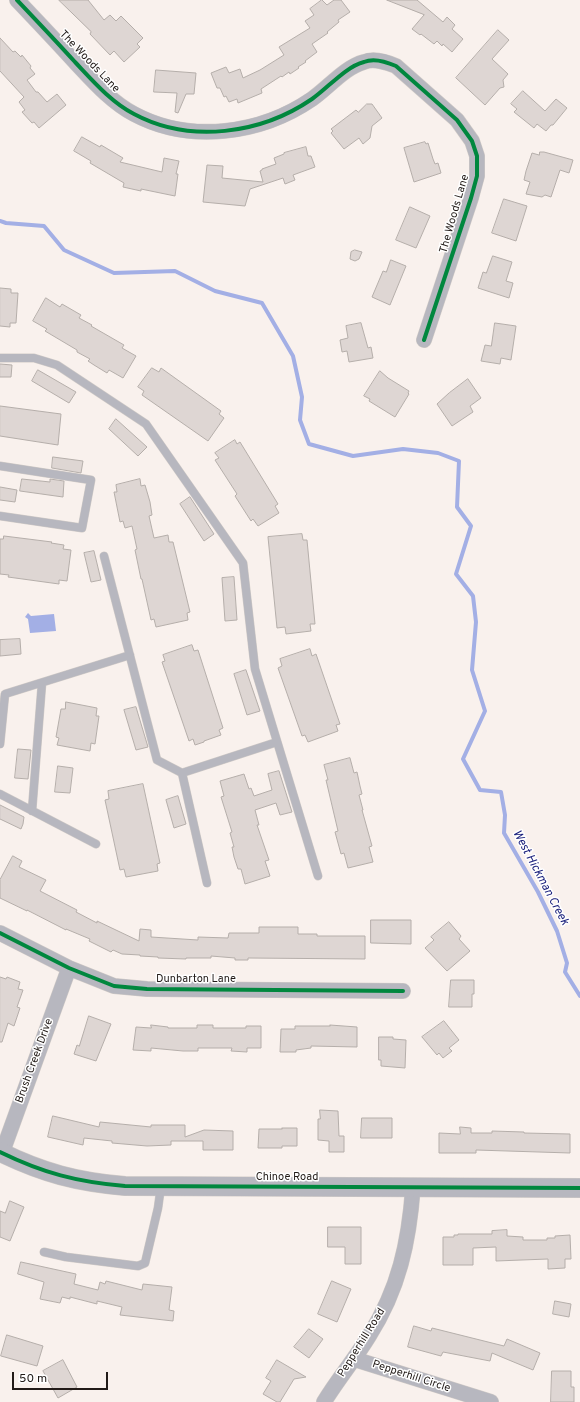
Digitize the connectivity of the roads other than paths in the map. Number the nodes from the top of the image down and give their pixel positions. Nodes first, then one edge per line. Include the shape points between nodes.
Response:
1 (18, 0) edge
2 (424, 340) dead end
3 (0, 358) edge
4 (0, 466) edge
5 (0, 516) edge
6 (104, 556) dead end
7 (130, 655) junction
8 (42, 683) junction
9 (2, 694) edge
10 (277, 742) junction
11 (0, 744) edge
12 (182, 773) junction
13 (0, 794) edge
14 (32, 811) junction
15 (96, 844) dead end
16 (318, 876) dead end
17 (207, 883) dead end
18 (0, 933) edge
19 (69, 968) junction
20 (403, 991) dead end
21 (1, 1153) edge
22 (161, 1186) junction
23 (413, 1188) junction
24 (580, 1188) edge
25 (44, 1252) dead end
26 (354, 1359) junction
27 (324, 1402) edge
28 (491, 1402) edge

1 - 2 street, The Woods Lane via 97,86 115,102 133,114 176,130 215,132 255,126 302,105 364,61 374,60 396,66 458,120 472,141 477,156 477,176 471,198
3 - 10 lane via 34,358 57,365 146,424 243,564 255,668
4 - 5 lane via 91,480 82,528
6 - 7 lane
7 - 8 lane
7 - 12 lane via 157,760
8 - 9 lane
8 - 14 lane
9 - 11 lane
10 - 12 lane
10 - 16 lane
12 - 17 lane
13 - 14 lane
14 - 15 lane
18 - 19 street, Dunbarton Lane
19 - 20 street, Dunbarton Lane via 114,986 147,989
19 - 21 street, Brush Creek Drive
21 - 22 street, Chinoe Road via 49,1173 77,1180 97,1184
22 - 23 street, Chinoe Road
22 - 25 lane via 145,1263 138,1266
23 - 24 street, Chinoe Road
23 - 26 street, Pepperhill Road via 408,1236 395,1286 384,1311
26 - 27 street, Pepperhill Road
26 - 28 street, Pepperhill Circle

